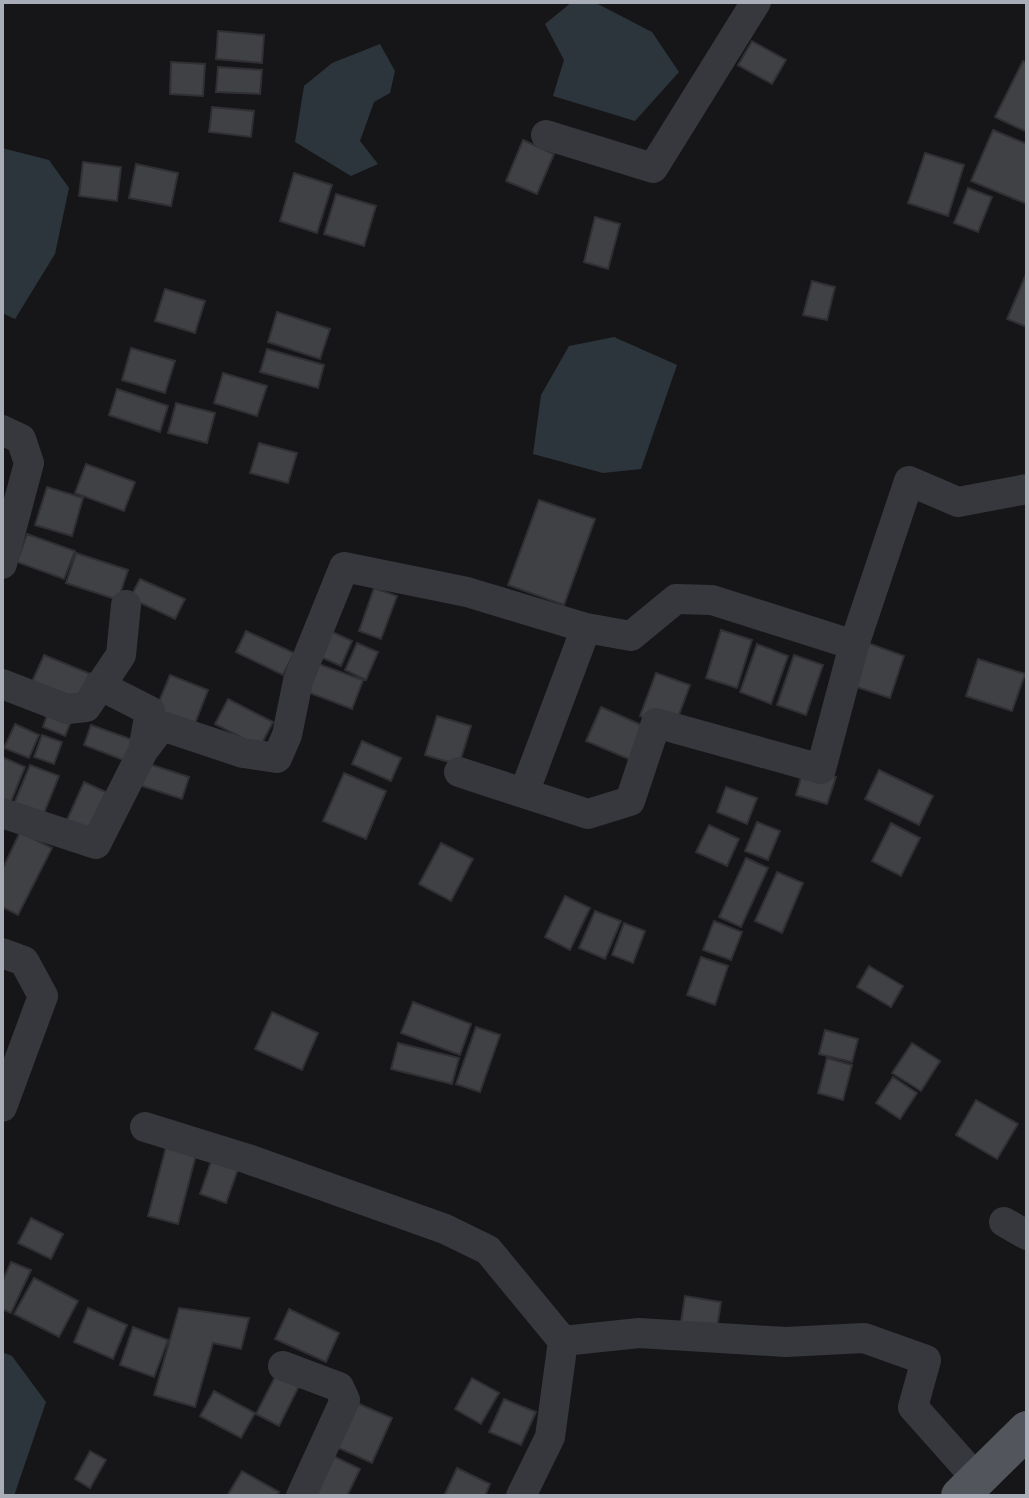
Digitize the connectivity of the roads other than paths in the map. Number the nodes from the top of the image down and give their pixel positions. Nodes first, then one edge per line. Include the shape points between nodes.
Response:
1 (756, 2) edge
2 (546, 135) dead end
3 (2, 430) edge
4 (1027, 489) edge
5 (2, 564) edge
6 (126, 605) dead end
7 (586, 628) junction
8 (854, 645) junction
9 (2, 684) edge
10 (99, 685) junction
11 (143, 751) junction
12 (459, 772) dead end
13 (524, 793) junction
14 (2, 813) edge
15 (2, 953) edge
16 (2, 1107) edge
17 (145, 1127) dead end
18 (563, 1341) junction
19 (283, 1366) dead end
20 (1027, 1430) edge
21 (968, 1488) edge
22 (301, 1496) edge
23 (521, 1496) edge

1 - 2 street via 653,168
3 - 5 street via 21,439 29,463
4 - 8 street via 958,502 909,481
6 - 10 street via 121,655
7 - 8 street via 631,636 676,599 712,600
7 - 11 street via 467,592 344,567 298,681 277,758 243,753 162,726
7 - 13 street
8 - 13 street via 821,769 656,723 630,801 588,814
9 - 10 street via 75,711 86,707
10 - 11 street via 150,711
11 - 14 street via 96,844
12 - 13 street
15 - 16 street via 24,961 43,996
17 - 18 street via 445,1229 488,1250
18 - 21 street via 639,1333 786,1342 864,1338 926,1360 913,1407
18 - 23 street via 550,1437
19 - 22 street via 339,1387 345,1400
20 - 21 main road

